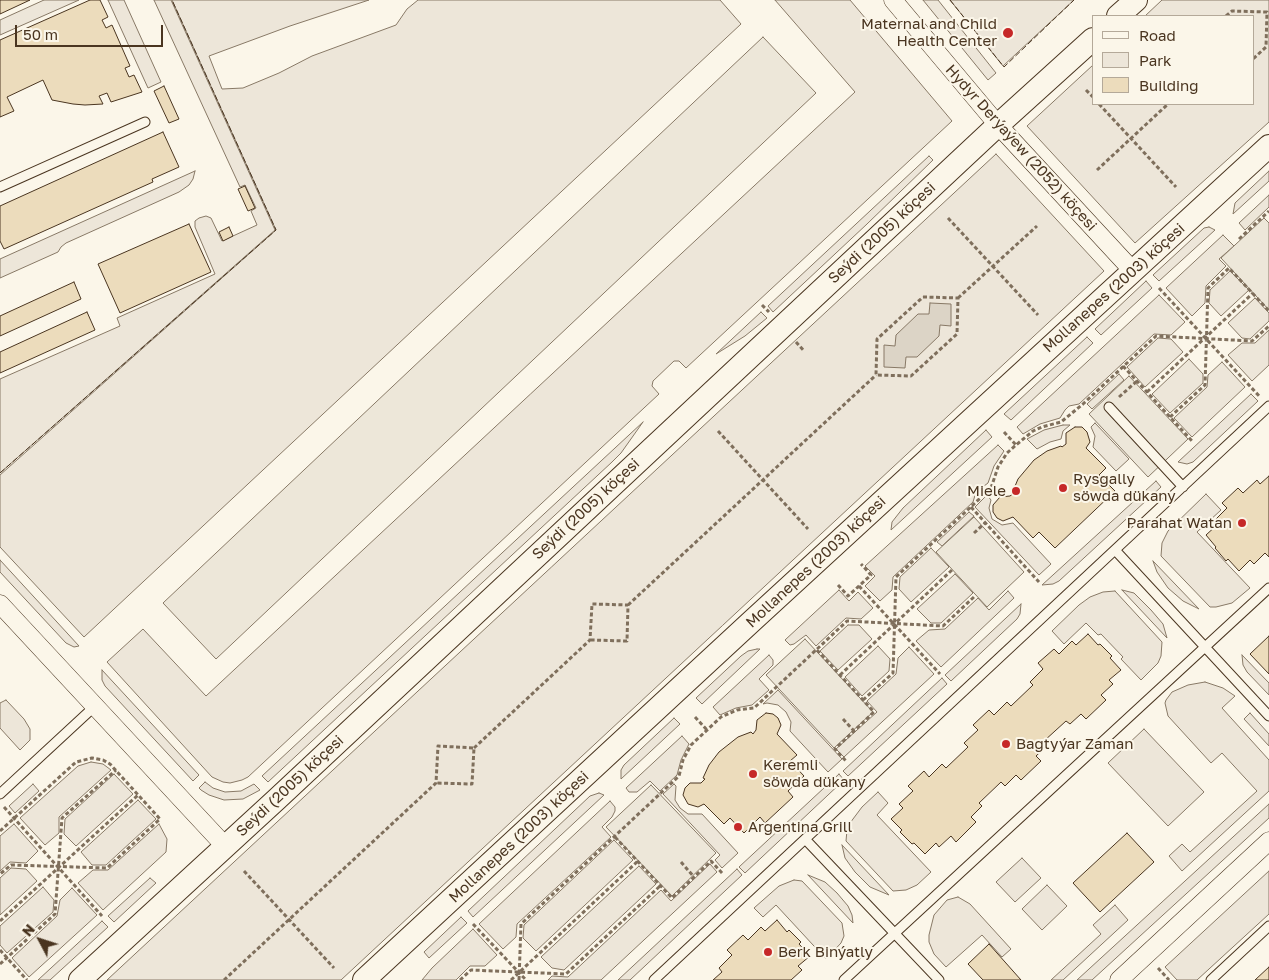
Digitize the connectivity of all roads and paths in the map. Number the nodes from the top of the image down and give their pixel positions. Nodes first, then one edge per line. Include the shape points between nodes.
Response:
1 (892, 0) edge
2 (1136, 0) edge
3 (1268, 11) edge
4 (1119, 15) edge
5 (1227, 15) edge
6 (1092, 40) edge
7 (1254, 58) edge
8 (1086, 90) dead end
9 (1092, 96) edge
10 (1100, 105) edge
11 (1167, 105) edge
12 (145, 122) dead end
13 (998, 125) junction
14 (1131, 139) junction
15 (1269, 146) edge
16 (1097, 170) dead end
17 (0, 187) edge
18 (1176, 187) dead end
19 (1269, 211) edge
20 (948, 218) dead end
21 (1037, 226) dead end
22 (1239, 239) dead end
23 (993, 266) junction
24 (1133, 270) junction
25 (1159, 288) dead end
26 (1253, 293) junction
27 (958, 298) junction
28 (762, 305) dead end
29 (1269, 311) edge
30 (771, 314) dead end
31 (1038, 315) dead end
32 (1269, 326) edge
33 (1205, 338) junction
34 (796, 342) dead end
35 (804, 350) dead end
36 (1124, 366) junction
37 (876, 375) junction
38 (1137, 381) junction
39 (1147, 392) junction
40 (1269, 406) edge
41 (1108, 407) joint
42 (1170, 417) junction
43 (718, 431) dead end
44 (1004, 432) dead end
45 (1193, 442) dead end
46 (1016, 445) junction
47 (763, 480) junction
48 (1183, 487) junction
49 (971, 507) junction
50 (985, 523) junction
51 (808, 529) dead end
52 (974, 533) dead end
53 (1115, 550) junction
54 (861, 564) dead end
55 (952, 570) dead end
56 (1039, 582) dead end
57 (838, 585) dead end
58 (859, 586) junction
59 (1269, 588) edge
60 (975, 596) dead end
61 (0, 604) edge
62 (628, 605) junction
63 (894, 624) junction
64 (590, 640) junction
65 (1205, 647) junction
66 (817, 650) junction
67 (940, 674) dead end
68 (840, 675) junction
69 (864, 700) junction
70 (95, 706) junction
71 (1269, 716) edge
72 (695, 717) dead end
73 (843, 719) dead end
74 (707, 730) junction
75 (854, 731) junction
76 (474, 748) junction
77 (846, 761) dead end
78 (116, 770) junction
79 (436, 783) junction
80 (0, 794) edge
81 (138, 795) junction
82 (6, 809) dead end
83 (14, 818) junction
84 (0, 831) edge
85 (614, 837) junction
86 (805, 838) junction
87 (1269, 841) edge
88 (225, 846) junction
89 (638, 861) junction
90 (681, 862) dead end
91 (58, 867) junction
92 (244, 871) dead end
93 (0, 874) edge
94 (723, 874) dead end
95 (694, 877) junction
96 (660, 886) junction
97 (102, 916) dead end
98 (0, 920) edge
99 (289, 920) junction
100 (473, 924) dead end
101 (1269, 926) edge
102 (895, 933) junction
103 (0, 950) edge
104 (7, 958) junction
105 (0, 964) edge
106 (334, 968) dead end
107 (1161, 971) dead end
108 (519, 972) junction
109 (27, 980) edge
110 (80, 980) edge
111 (224, 980) edge
112 (364, 980) edge
113 (460, 980) edge
114 (511, 980) edge
115 (519, 980) edge
116 (526, 980) edge
117 (654, 980) edge
118 (844, 980) edge
119 (940, 980) edge
120 (1119, 980) edge
121 (1169, 980) edge
122 (1210, 980) edge

1 - 13 street, Hydyr Derýaýew (2052) köçesi
2 - 4 street
3 - 5 path via 1232,10
3 - 7 path via 1266,47
6 - 13 street, Seýdi (2005) köçesi
8 - 9 path
10 - 14 path
11 - 14 path
12 - 17 lane
13 - 24 street, Hydyr Derýaýew (2052) köçesi
13 - 88 street, Seýdi (2005) köçesi
14 - 16 path
14 - 18 path
15 - 24 street, Mollanepes (2003) köçesi
19 - 22 path
20 - 23 path
21 - 23 path
23 - 27 path
23 - 31 path
24 - 112 street, Mollanepes (2003) köçesi
25 - 33 path
26 - 29 path
26 - 33 path
26 - 33 path via 1229,268 1208,288
27 - 37 path via 923,297 877,339
27 - 37 path via 957,334 911,376
28 - 30 path
32 - 33 path via 1252,341
33 - 36 path via 1156,336
33 - 39 path
33 - 40 path
33 - 42 path via 1205,385
34 - 35 path
36 - 38 path
36 - 46 path via 1061,422 1033,431
37 - 47 path
38 - 39 path
38 - 41 path
39 - 42 path
40 - 48 lane
41 - 48 lane
42 - 45 path
43 - 47 path
44 - 46 path
46 - 49 path via 998,467 992,488
47 - 51 path
47 - 62 path
48 - 53 lane
49 - 50 path
49 - 63 path via 896,577
50 - 52 path
50 - 56 path
53 - 65 lane
53 - 86 lane
54 - 58 path via 871,575
55 - 63 path
57 - 58 path via 848,596
58 - 63 path
59 - 65 lane
60 - 63 path via 943,626
61 - 70 street
62 - 64 path via 626,641
62 - 64 path via 592,604
63 - 66 path via 847,621
63 - 67 path
63 - 68 path
63 - 69 path via 893,673
64 - 76 path
65 - 71 lane
65 - 102 lane
66 - 68 path
66 - 74 path via 754,708 721,717
68 - 69 path
69 - 75 path via 874,712
70 - 80 lane
70 - 88 street
72 - 74 path
73 - 75 path
74 - 85 path via 691,745 679,776
75 - 77 path via 835,749
76 - 79 path via 472,784
76 - 79 path via 438,746
78 - 81 path
78 - 83 path via 98,759 76,762
78 - 91 path via 62,818
79 - 99 path
81 - 91 path
81 - 91 path via 160,819 106,868
82 - 83 path
83 - 84 path
83 - 91 path
85 - 89 path
85 - 108 path via 521,924
86 - 102 lane
86 - 117 lane
87 - 120 street
88 - 110 street, Seýdi (2005) köçesi
89 - 96 path
89 - 108 path
90 - 95 path
91 - 93 path via 11,864
91 - 97 path
91 - 98 path
91 - 104 path via 55,914
92 - 99 path
94 - 95 path via 711,861
95 - 96 path via 672,898
96 - 108 path via 566,974
99 - 106 path
99 - 111 path
100 - 108 path
101 - 122 lane
102 - 118 lane
102 - 119 lane
103 - 104 path
104 - 105 path
104 - 109 path
107 - 121 path
108 - 113 path via 471,970
108 - 114 path
108 - 115 path
108 - 116 path

